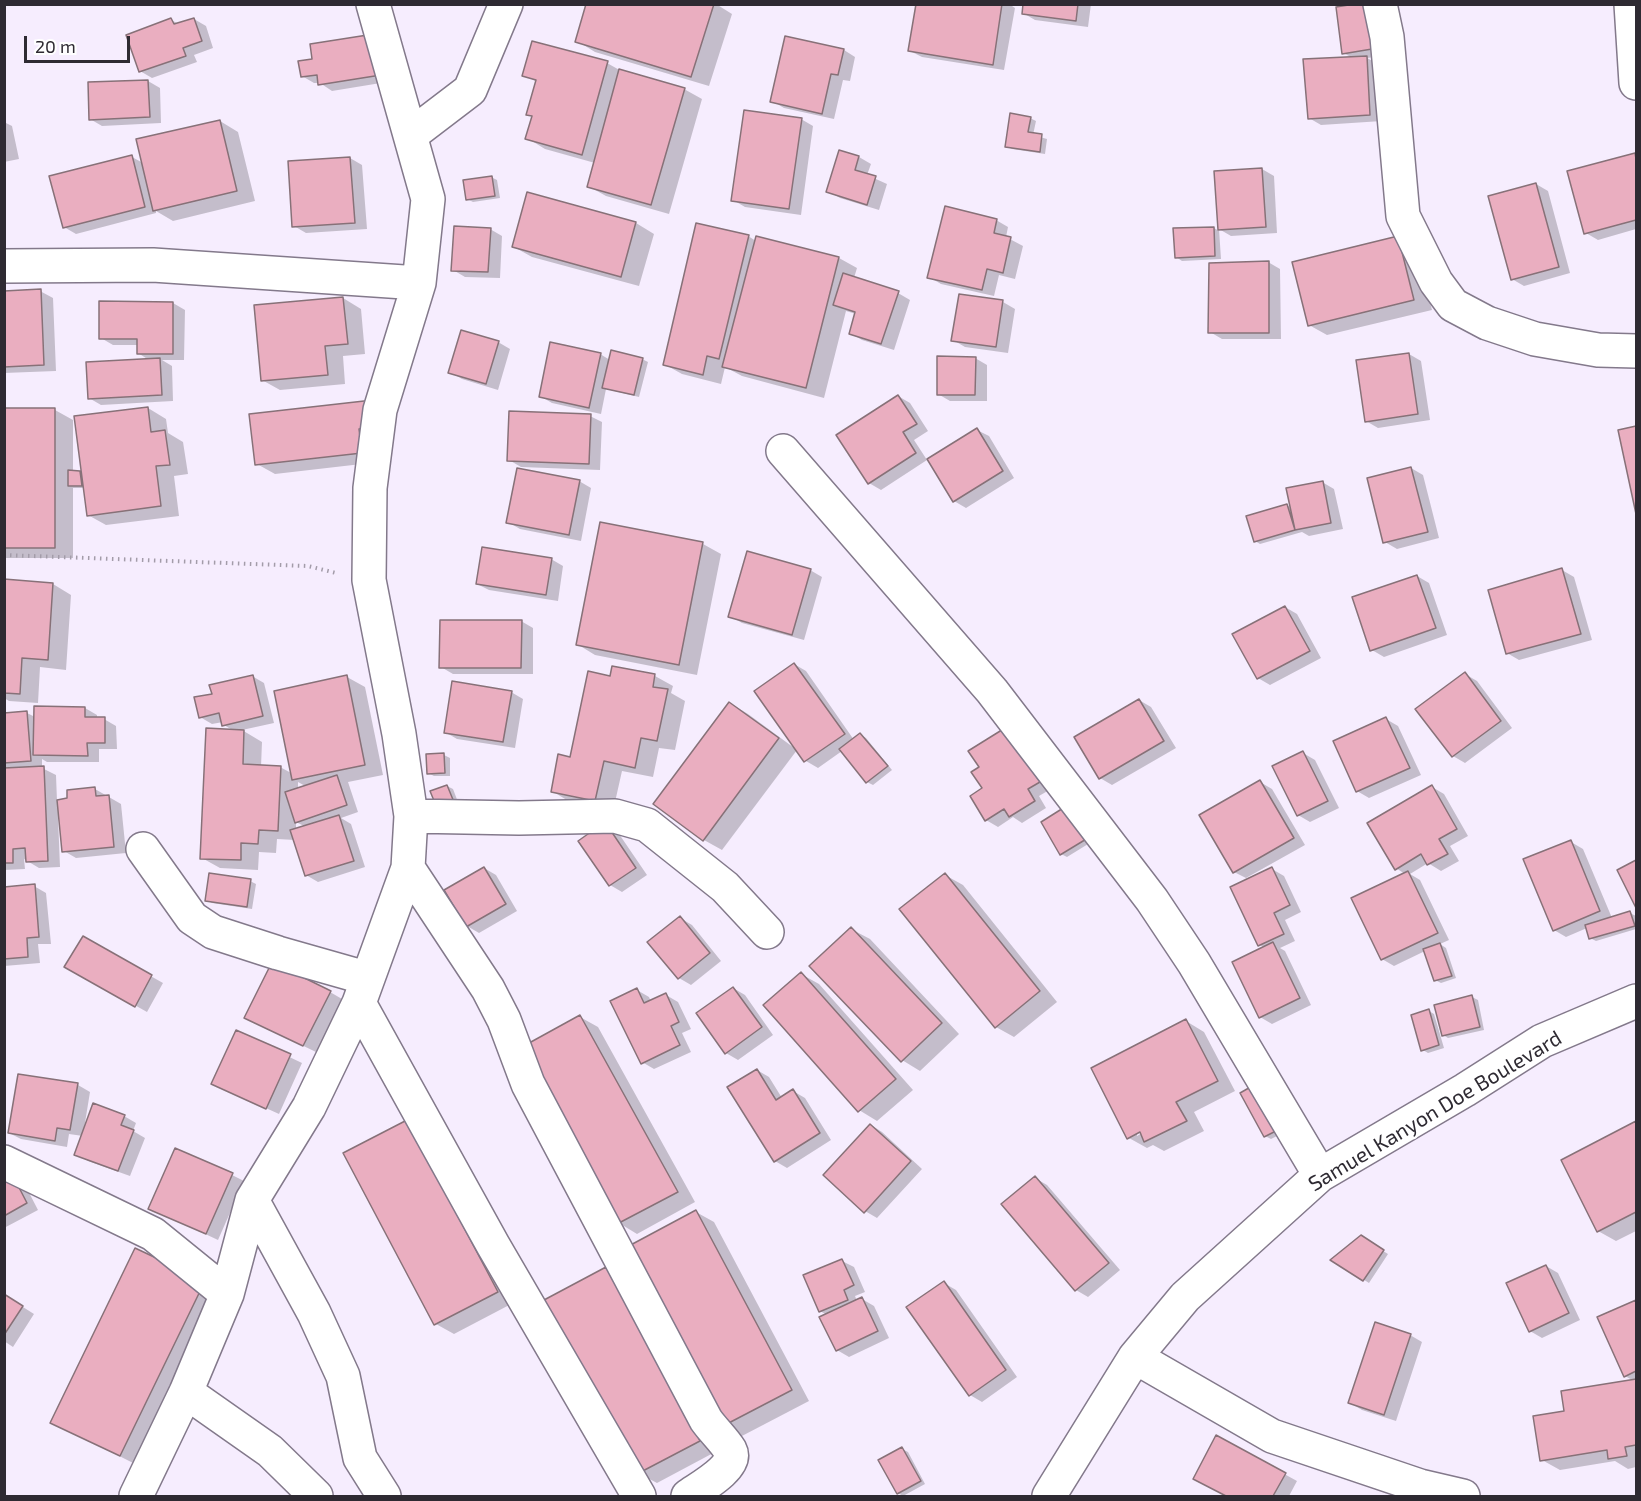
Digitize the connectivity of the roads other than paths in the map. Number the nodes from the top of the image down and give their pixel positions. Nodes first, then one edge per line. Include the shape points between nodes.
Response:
1 (373, 4) edge
2 (506, 4) edge
3 (1380, 4) edge
4 (1630, 4) edge
5 (1636, 83) edge
6 (411, 135) junction
7 (4, 266) edge
8 (419, 283) junction
9 (1636, 351) edge
10 (783, 451) dead end
11 (411, 816) junction
12 (143, 849) dead end
13 (408, 868) junction
14 (767, 932) dead end
15 (362, 991) junction
16 (1636, 1001) edge
17 (4, 1162) edge
18 (1320, 1175) junction
19 (252, 1200) junction
20 (227, 1294) junction
21 (1136, 1357) junction
22 (186, 1392) junction
23 (136, 1497) edge
24 (316, 1497) edge
25 (384, 1497) edge
26 (639, 1497) edge
27 (687, 1497) edge
28 (1049, 1497) edge
29 (1463, 1497) edge

1 - 6 street
2 - 6 street via 470,90
3 - 9 street via 1387,37 1403,216 1436,282 1453,305 1487,323 1545,341 1598,350
4 - 5 street
6 - 8 street via 428,199
7 - 8 street via 153,265
8 - 11 street via 380,410 370,488 369,580
10 - 18 street via 992,691 1152,900
11 - 13 street
11 - 14 street via 615,816 647,825 725,887
12 - 15 street via 192,918 213,932
13 - 15 street
13 - 27 street via 488,989 528,1084 706,1420 731,1452 727,1468
15 - 19 street via 309,1107
15 - 26 street via 493,1245
16 - 18 street, Samuel Kanyon Doe Boulevard via 1542,1041
17 - 20 street via 153,1234
18 - 21 street, Samuel Kanyon Doe Boulevard via 1185,1297
19 - 20 street
19 - 25 street via 314,1313 343,1376 360,1458
20 - 22 street
21 - 28 street, Samuel Kanyon Doe Boulevard
21 - 29 street via 1272,1436
22 - 23 street
22 - 24 street via 270,1451

